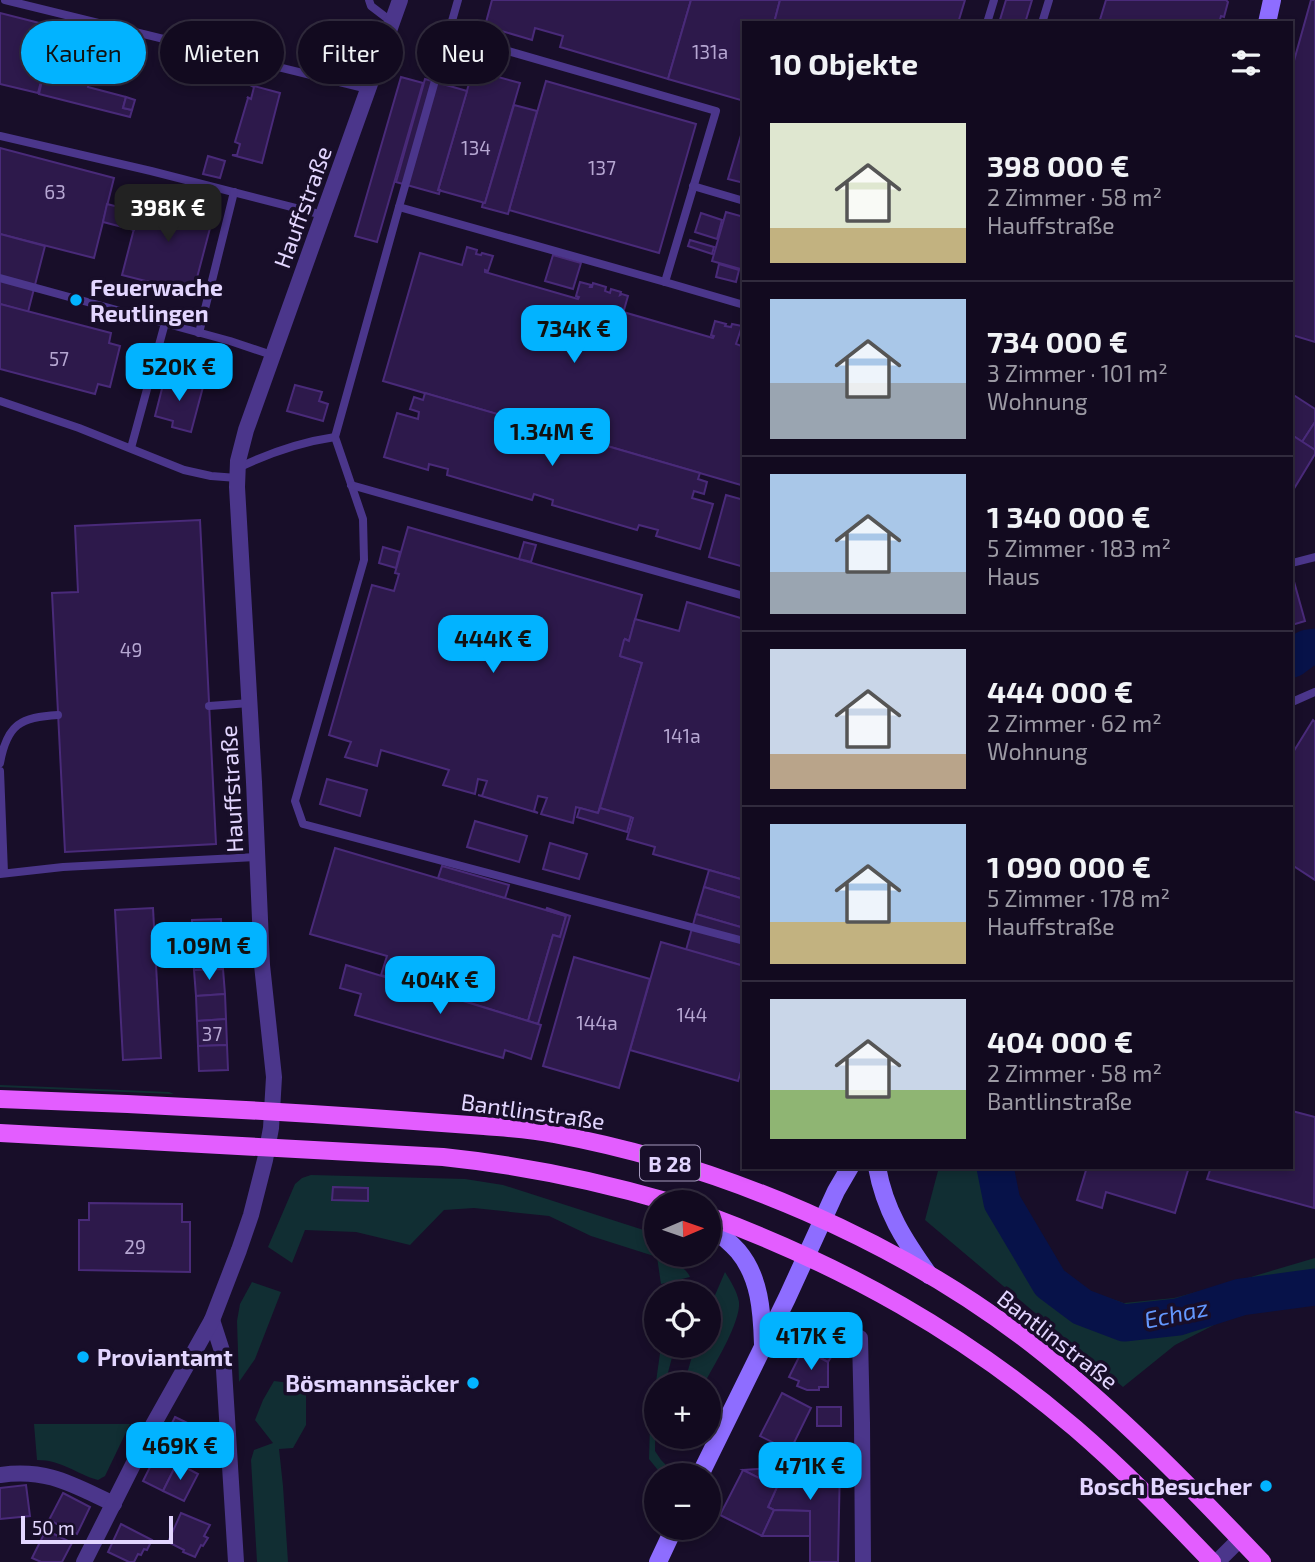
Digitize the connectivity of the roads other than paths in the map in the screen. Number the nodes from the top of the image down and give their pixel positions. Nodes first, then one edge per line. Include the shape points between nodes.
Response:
1 (5, 0) edge
2 (369, 0) edge
3 (400, 0) edge
4 (458, 0) edge
5 (993, 0) edge
6 (1049, 0) edge
7 (1272, 0) edge
8 (391, 21) edge
9 (392, 21) edge
10 (452, 21) edge
11 (988, 21) edge
12 (1043, 21) edge
13 (1267, 21) edge
14 (509, 51) edge
15 (370, 84) edge
16 (435, 84) edge
17 (368, 89) junction
18 (0, 136) edge
19 (693, 186) junction
20 (234, 192) junction
21 (742, 200) edge
22 (400, 207) junction
23 (323, 215) junction
24 (0, 278) edge
25 (665, 282) junction
26 (742, 304) edge
27 (165, 323) junction
28 (199, 333) junction
29 (272, 355) junction
30 (0, 401) edge
31 (335, 436) junction
32 (131, 448) junction
33 (237, 473) junction
34 (351, 485) junction
35 (1315, 557) edge
36 (1293, 563) edge
37 (742, 595) edge
38 (1315, 692) edge
39 (1293, 702) edge
40 (250, 703) junction
41 (209, 706) dead end
42 (58, 715) dead end
43 (0, 763) edge
44 (0, 771) edge
45 (257, 857) junction
46 (2, 874) edge
47 (742, 940) edge
48 (0, 1098) edge
49 (272, 1111) junction
50 (0, 1132) edge
51 (268, 1147) junction
52 (849, 1169) edge
53 (878, 1169) edge
54 (644, 1196) edge
55 (823, 1220) junction
56 (721, 1221) edge
57 (721, 1235) edge
58 (807, 1256) junction
59 (929, 1276) junction
60 (212, 1320) junction
61 (860, 1338) dead end
62 (763, 1348) junction
63 (706, 1463) edge
64 (0, 1475) edge
65 (114, 1504) junction
66 (1240, 1539) junction
67 (668, 1540) edge
68 (84, 1562) edge
69 (236, 1562) edge
70 (658, 1562) edge
71 (863, 1562) edge
72 (1214, 1562) edge
73 (1262, 1562) edge

1 - 17 lane
2 - 8 lane
3 - 9 street, Hauffstraße
4 - 10 lane
5 - 11 lane
6 - 12 lane
7 - 13 street
14 - 19 lane via 716,111
15 - 17 street, Hauffstraße
16 - 22 lane
17 - 23 street, Hauffstraße
18 - 20 lane
19 - 21 lane
19 - 25 lane
20 - 23 lane
20 - 28 lane
22 - 25 lane
22 - 31 lane
23 - 29 street, Hauffstraße
24 - 27 lane
25 - 26 lane
27 - 28 lane
27 - 32 lane
28 - 29 lane
29 - 33 street, Hauffstraße via 243,438
30 - 32 lane
31 - 33 lane via 263,456
31 - 34 lane
32 - 33 lane via 184,470 211,476
33 - 40 street, Hauffstraße
34 - 37 lane
34 - 47 lane via 362,519 364,560 295,801 303,824
35 - 36 lane
38 - 39 lane
40 - 41 lane
40 - 45 street, Hauffstraße
42 - 43 lane via 26,718 3,747
44 - 46 lane
45 - 46 lane
45 - 49 street, Hauffstraße via 274,1077
48 - 49 main road, Bantlinstraße / B 28
49 - 51 street, Hauffstraße
49 - 55 main road, Bantlinstraße / B 28 via 551,1133 679,1165
50 - 51 main road, B 28
51 - 54 main road, B 28 via 491,1162 572,1176
51 - 60 street, Hauffstraße via 251,1215
52 - 55 street
53 - 59 street via 894,1223
55 - 58 street
55 - 59 main road, Bantlinstraße / B 28
56 - 58 main road
57 - 62 street via 736,1248 756,1284
58 - 62 street
58 - 72 main road via 905,1307 1024,1387 1100,1450
59 - 66 main road, Bantlinstraße / B 28 via 1059,1366 1140,1438
60 - 65 street, Hauffstraße
60 - 69 street via 223,1354
61 - 71 street
62 - 63 street
64 - 65 street via 31,1472 47,1476
65 - 68 street, Hauffstraße
66 - 72 street
66 - 73 main road, Bantlinstraße / B 28
67 - 70 street

